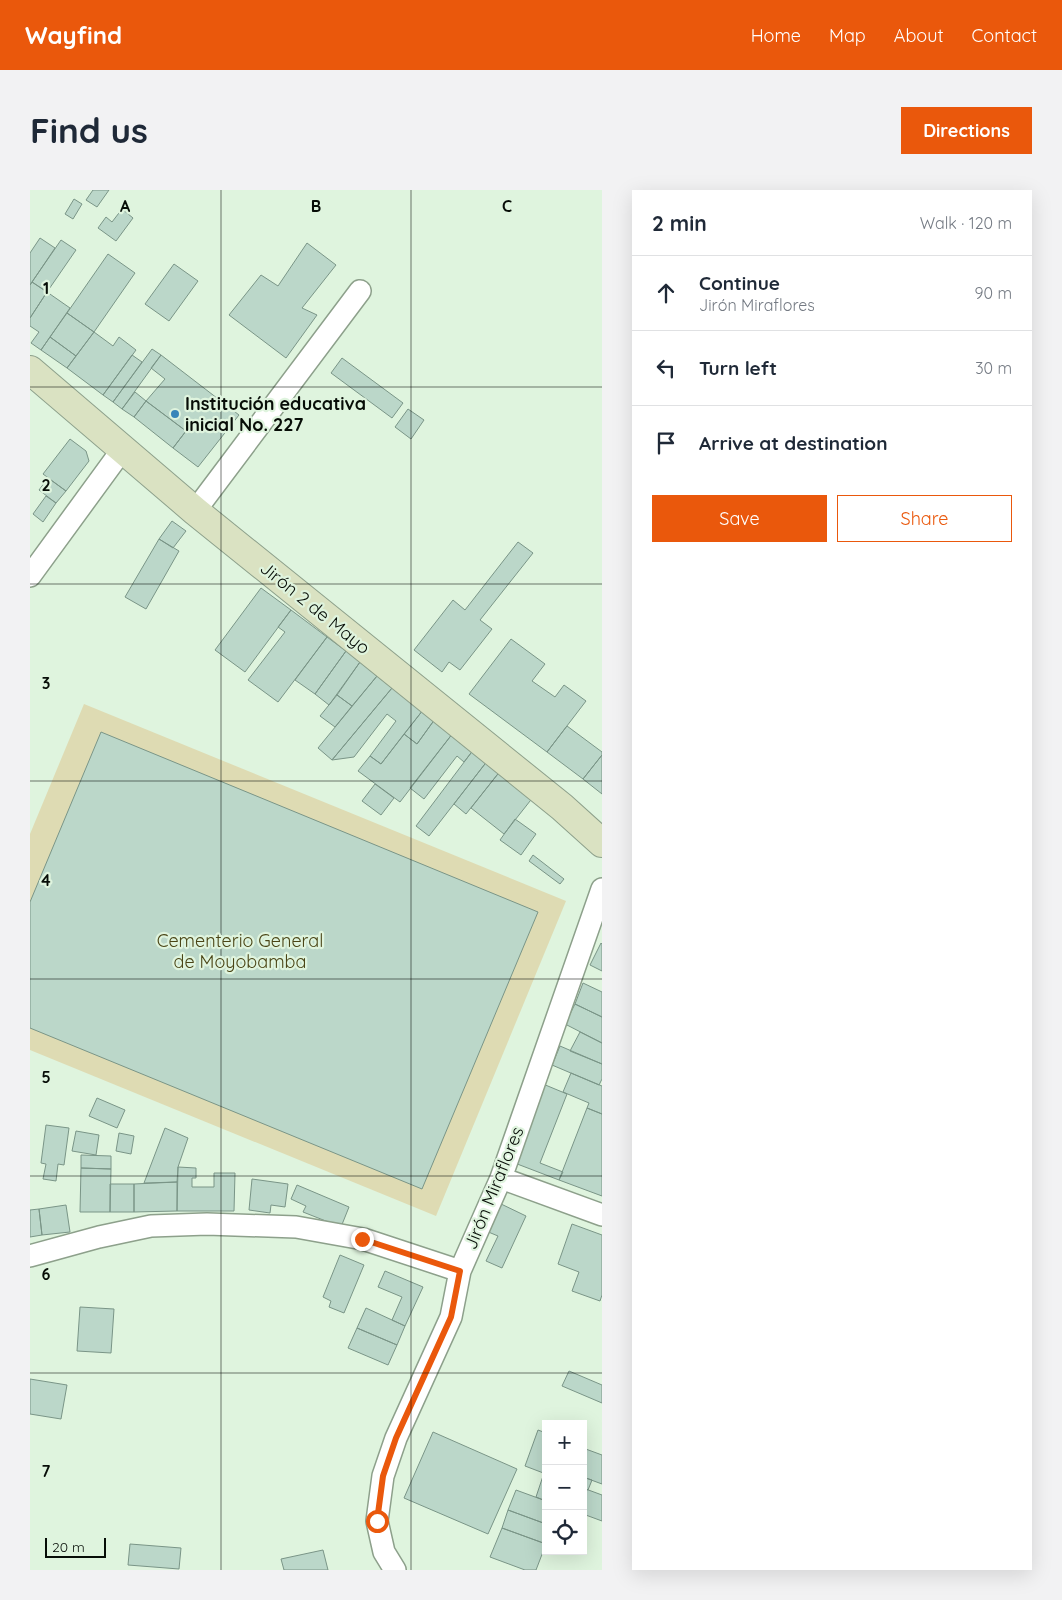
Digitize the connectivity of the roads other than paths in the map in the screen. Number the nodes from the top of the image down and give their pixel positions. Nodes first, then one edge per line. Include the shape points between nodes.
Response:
1 (360, 291) dead end
2 (30, 370) edge
3 (122, 450) junction
4 (196, 511) junction
5 (30, 576) edge
6 (602, 843) edge
7 (602, 889) edge
8 (501, 1178) junction
9 (602, 1215) edge
10 (30, 1256) edge
11 (460, 1271) junction
12 (394, 1570) edge

1 - 4 street
2 - 3 main road, Jirón 2 de Mayo
3 - 4 main road, Jirón 2 de Mayo
3 - 5 street
4 - 6 main road, Jirón 2 de Mayo via 562,807
7 - 8 street, Jirón Miraflores
8 - 9 street
8 - 11 street, Jirón Miraflores
10 - 11 street via 151,1226 296,1227 362,1239
11 - 12 street, Jirón Miraflores via 451,1317 396,1438 383,1476 377,1521 384,1552

